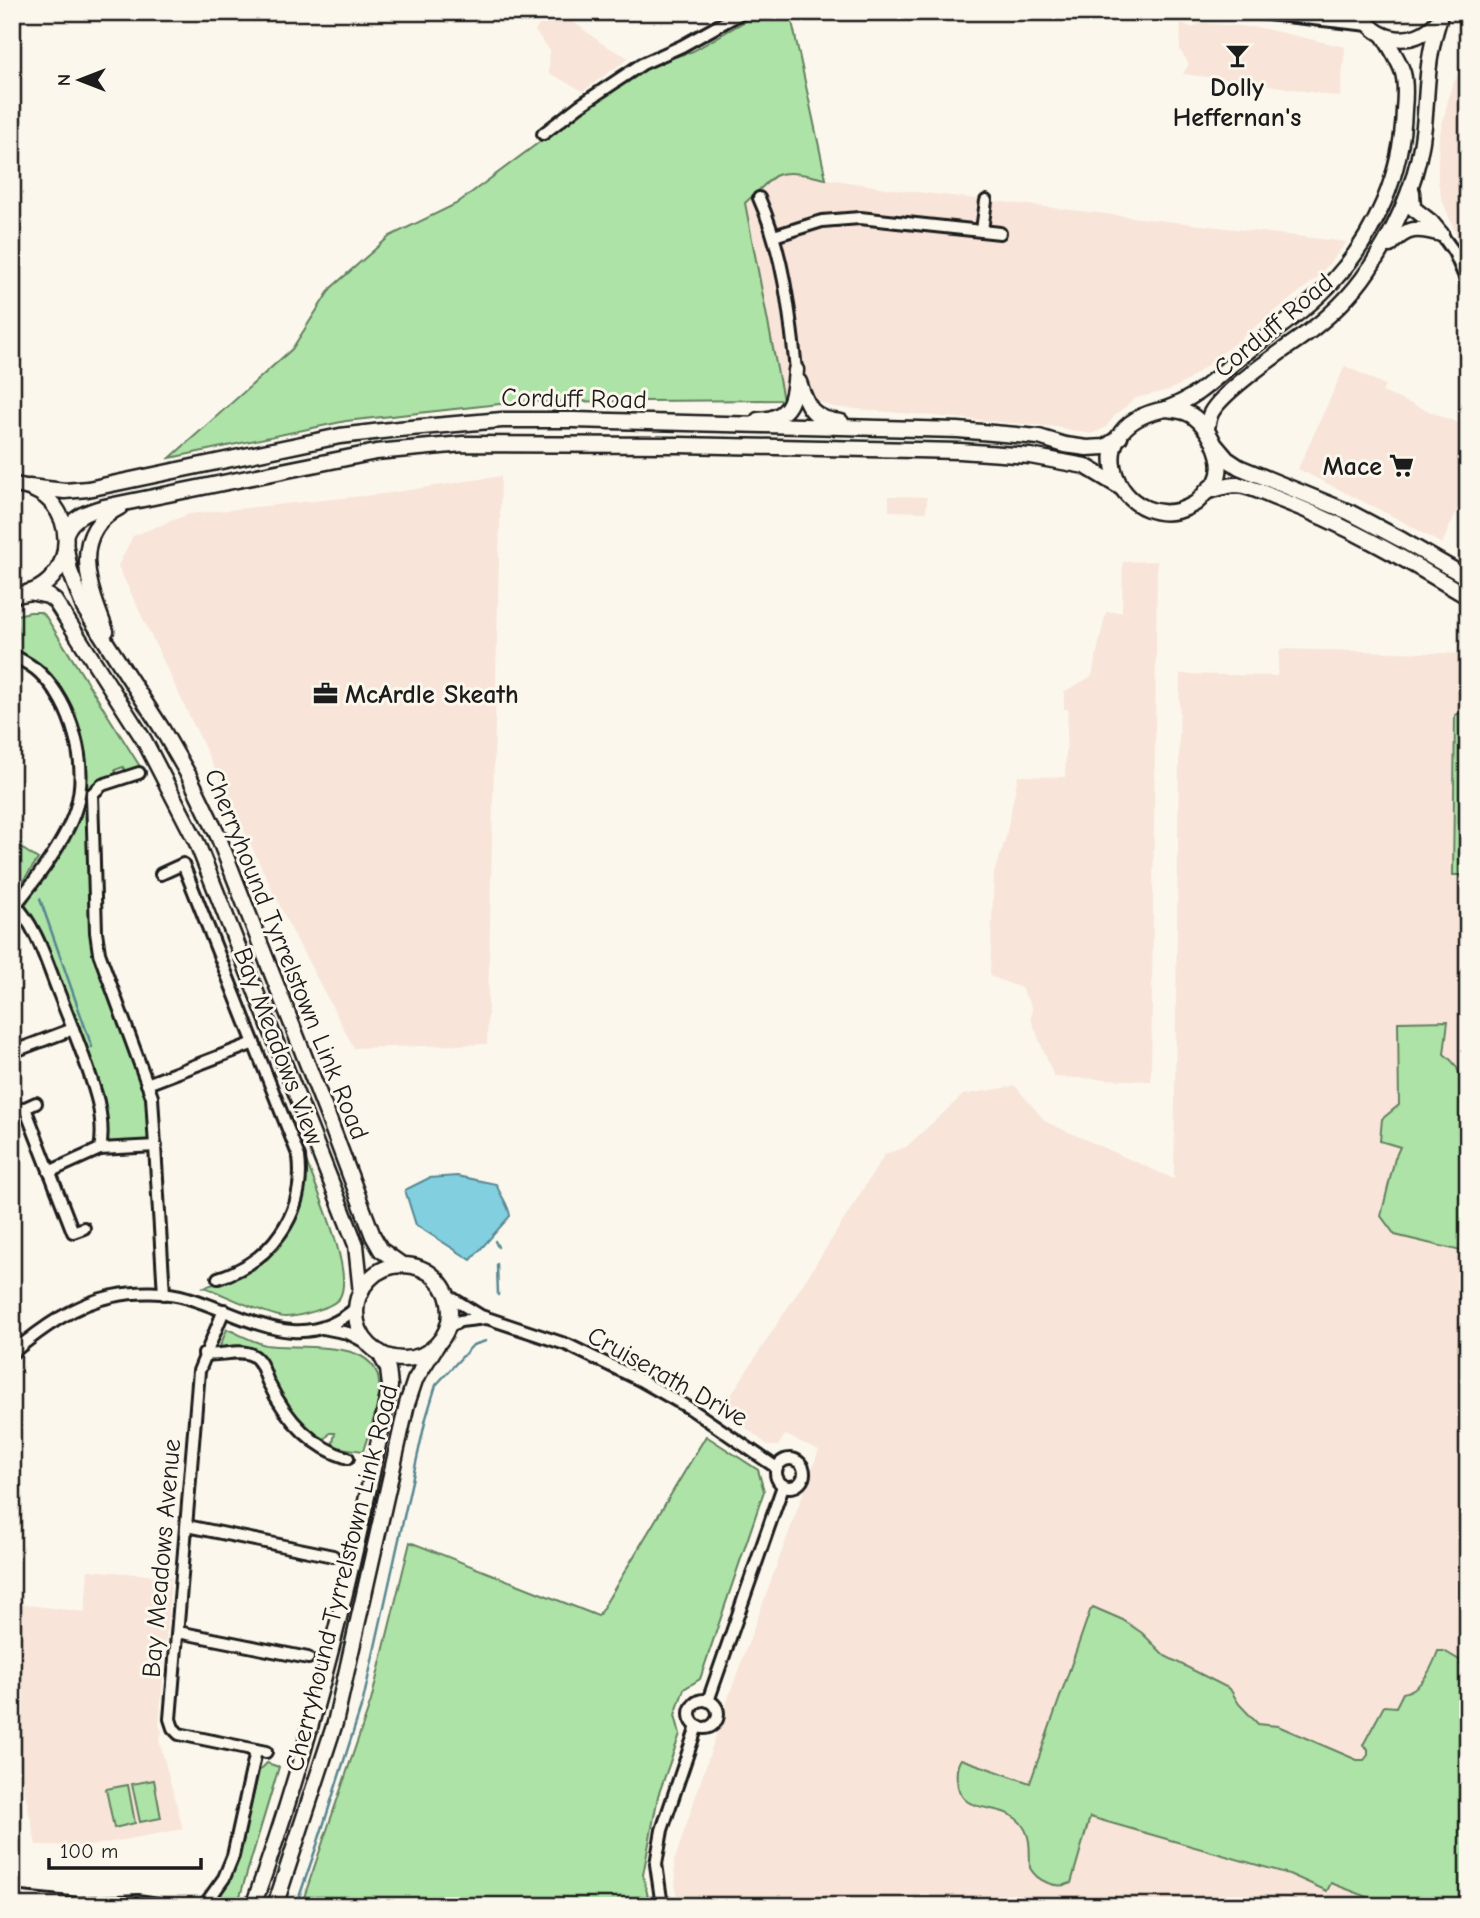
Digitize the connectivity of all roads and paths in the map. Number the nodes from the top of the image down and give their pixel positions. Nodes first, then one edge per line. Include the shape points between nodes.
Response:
1 (743, 12) edge
2 (1248, 12) edge
3 (1329, 12) edge
4 (1441, 16) edge
5 (1314, 18) junction
6 (1365, 19) edge
7 (1383, 35) junction
8 (543, 134) dead end
9 (1412, 187) junction
10 (759, 198) dead end
11 (986, 201) dead end
12 (982, 230) junction
13 (1000, 233) dead end
14 (1441, 234) junction
15 (774, 236) junction
16 (1374, 262) junction
17 (1468, 284) edge
18 (796, 370) junction
19 (1166, 409) junction
20 (659, 424) junction
21 (906, 428) junction
22 (1207, 428) junction
23 (1119, 437) junction
24 (1215, 445) junction
25 (12, 485) edge
26 (29, 487) junction
27 (1120, 487) junction
28 (1206, 492) junction
29 (131, 501) junction
30 (66, 541) junction
31 (1468, 578) edge
32 (29, 592) junction
33 (12, 595) edge
34 (1468, 597) edge
35 (12, 655) edge
36 (122, 664) junction
37 (139, 774) dead end
38 (161, 874) dead end
39 (14, 903) edge
40 (73, 1028) junction
41 (254, 1043) junction
42 (12, 1052) edge
43 (147, 1084) junction
44 (36, 1103) dead end
45 (156, 1146) junction
46 (100, 1149) junction
47 (49, 1171) junction
48 (84, 1228) dead end
49 (402, 1265) junction
50 (218, 1278) dead end
51 (163, 1294) junction
52 (447, 1295) junction
53 (359, 1300) junction
54 (223, 1310) junction
55 (61, 1318) junction
56 (492, 1319) junction
57 (448, 1327) junction
58 (322, 1328) junction
59 (67, 1330) dead end
60 (437, 1345) junction
61 (374, 1348) junction
62 (12, 1353) edge
63 (204, 1354) junction
64 (332, 1436) dead end
65 (325, 1448) junction
66 (348, 1458) dead end
67 (776, 1468) junction
68 (783, 1486) junction
69 (187, 1526) junction
70 (318, 1553) junction
71 (332, 1556) dead end
72 (315, 1565) dead end
73 (178, 1632) junction
74 (296, 1641) dead end
75 (293, 1654) junction
76 (308, 1658) dead end
77 (708, 1701) junction
78 (697, 1726) junction
79 (12, 1897) edge
80 (172, 1906) edge
81 (204, 1906) edge
82 (253, 1906) edge
83 (275, 1906) edge
84 (662, 1906) edge

1 - 8 street via 642,64
2 - 5 street
3 - 5 street
4 - 7 street via 1418,37
4 - 9 street, Corduff Road via 1428,60 1424,125
5 - 6 street
6 - 7 street
7 - 19 street, Corduff Road via 1403,75 1404,124 1392,178 1367,236 1335,279 1296,315 1201,392
9 - 14 street via 1413,208
9 - 16 street, Corduff Road
10 - 15 street
11 - 12 street
12 - 13 street
12 - 15 street via 842,218
14 - 16 street via 1413,229 1400,234
14 - 17 street
15 - 18 street
16 - 22 street, Corduff Road via 1321,322 1227,395 1211,412
18 - 20 street via 794,398 775,417
18 - 21 street via 807,405 823,418
19 - 22 street via 1187,413
19 - 23 street via 1138,417
20 - 21 street, Corduff Road
20 - 26 street, Corduff Road via 549,419 399,429 340,436 88,489
21 - 23 street, Corduff Road via 1039,437 1087,448 1105,447
22 - 24 street
23 - 27 street via 1110,457
24 - 28 street via 1219,467 1216,481
24 - 31 street via 1239,467 1349,512
25 - 26 street, Corduff Road
26 - 30 street, Cherryhound Tyrrelstown Link Road via 54,505
27 - 28 street via 1144,509 1154,512 1180,511 1197,503
27 - 29 street, Corduff Road via 1084,466 974,452 463,444 376,452
28 - 34 street via 1241,485 1296,506 1408,561
29 - 30 street, Corduff Road via 85,513 74,520
29 - 36 street via 97,525 86,568 108,638
30 - 32 street via 58,570
30 - 36 street, Cherryhound Tyrrelstown Link Road via 70,571 84,608
32 - 33 street
32 - 53 street, Cherryhound Tyrrelstown Link Road via 55,601 145,740 197,843 355,1245
35 - 39 street via 38,671 66,710 80,767 76,807 68,826
36 - 49 street, Cherryhound Tyrrelstown Link Road via 189,776 218,836 373,1236 381,1250
37 - 43 street via 123,774 98,788 90,800 99,953
38 - 41 street, Bay Meadows View via 183,864
39 - 40 street via 36,936
40 - 42 street
40 - 46 street via 98,1103
41 - 43 street
41 - 50 street, Bay Meadows View via 299,1157 302,1176 298,1198 281,1234 246,1267
43 - 45 street
44 - 47 street via 25,1108
45 - 46 street
45 - 51 street
46 - 47 street
47 - 48 street via 73,1232
49 - 52 street via 429,1273
49 - 53 street via 378,1273
51 - 54 street
51 - 55 street via 113,1296
52 - 56 street, Cruiserath Drive
52 - 57 street
53 - 58 street via 345,1318
53 - 61 street via 358,1322
54 - 58 street via 272,1329
54 - 63 street, Bay Meadows Avenue
55 - 59 street
55 - 62 street
56 - 57 street, Cruiserath Drive via 460,1321
56 - 67 street, Cruiserath Drive via 568,1346 640,1380
57 - 60 street
58 - 61 street via 348,1333
60 - 61 street via 409,1359 393,1358
60 - 83 street, Cherryhound Tyrrelstown Link Road via 415,1380 407,1404 335,1723
61 - 82 street, Cherryhound Tyrrelstown Link Road via 388,1369 390,1386 353,1557 282,1820
63 - 65 street via 257,1357 286,1413
63 - 69 street, Bay Meadows Avenue
64 - 65 street
65 - 66 street
67 - 68 street
67 - 68 street via 790,1459 803,1470 797,1486
68 - 77 street
69 - 70 street
69 - 73 street, Bay Meadows Avenue
70 - 71 street
70 - 72 street
73 - 75 street
73 - 81 street, Bay Meadows Avenue via 173,1728 179,1734 261,1751 233,1856
74 - 75 street
75 - 76 street
77 - 78 street via 696,1702 691,1709 690,1717
77 - 78 street via 717,1711 716,1720 706,1728
78 - 84 street via 662,1830 656,1864
79 - 80 street via 80,1904 138,1900

